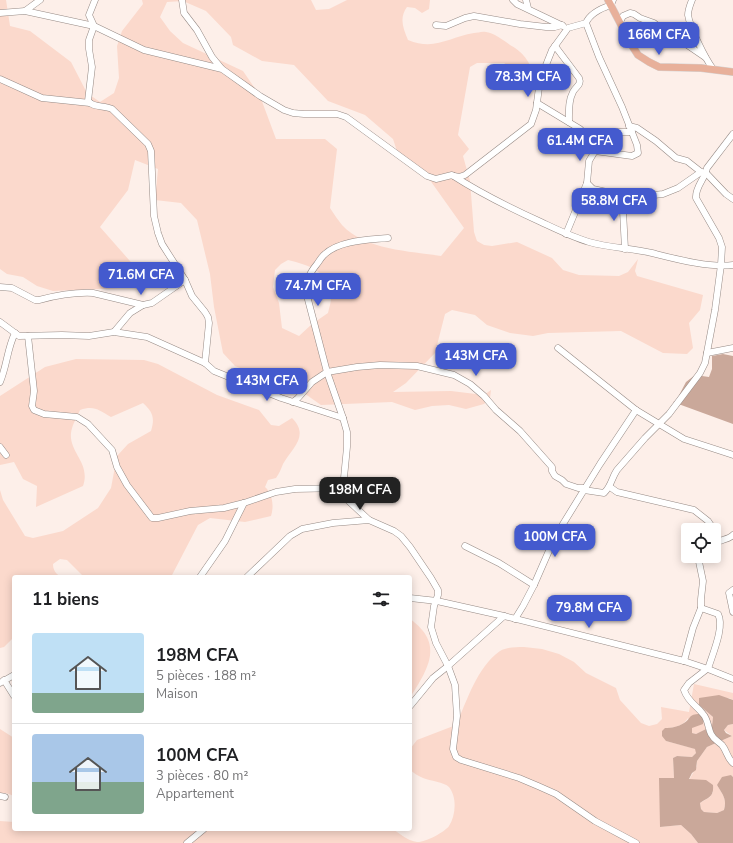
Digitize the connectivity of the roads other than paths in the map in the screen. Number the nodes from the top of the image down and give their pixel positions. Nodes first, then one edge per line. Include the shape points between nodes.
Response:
1 (40, 0) edge
2 (95, 0) edge
3 (182, 0) edge
4 (513, 0) edge
5 (526, 0) edge
6 (692, 0) edge
7 (611, 2) edge
8 (32, 6) junction
9 (528, 8) junction
10 (25, 10) junction
11 (0, 13) edge
12 (41, 13) junction
13 (620, 22) junction
14 (586, 23) junction
15 (436, 25) dead end
16 (562, 25) junction
17 (94, 26) junction
18 (568, 28) junction
19 (554, 46) junction
20 (705, 57) junction
21 (222, 69) junction
22 (713, 69) junction
23 (733, 72) edge
24 (0, 79) edge
25 (90, 103) junction
26 (537, 103) junction
27 (569, 122) junction
28 (630, 129) junction
29 (584, 132) junction
30 (733, 134) edge
31 (595, 151) junction
32 (703, 173) junction
33 (452, 175) junction
34 (587, 183) junction
35 (625, 196) junction
36 (733, 199) edge
37 (566, 234) junction
38 (388, 238) dead end
39 (625, 248) junction
40 (721, 265) junction
41 (733, 265) edge
42 (185, 280) junction
43 (0, 287) edge
44 (143, 305) junction
45 (0, 322) edge
46 (114, 332) junction
47 (15, 333) junction
48 (28, 336) junction
49 (558, 348) dead end
50 (733, 348) edge
51 (707, 353) junction
52 (204, 363) junction
53 (327, 372) junction
54 (0, 382) edge
55 (294, 402) junction
56 (636, 410) junction
57 (343, 418) junction
58 (660, 424) junction
59 (0, 447) edge
60 (6, 455) dead end
61 (733, 455) edge
62 (610, 487) junction
63 (343, 488) junction
64 (585, 489) junction
65 (244, 503) junction
66 (369, 520) junction
67 (709, 523) edge
68 (732, 536) edge
69 (721, 540) edge
70 (733, 545) edge
71 (465, 546) dead end
72 (699, 563) edge
73 (201, 575) edge
74 (249, 575) edge
75 (534, 585) junction
76 (733, 590) edge
77 (412, 598) edge
78 (437, 601) junction
79 (701, 608) junction
80 (733, 612) edge
81 (504, 616) junction
82 (515, 619) junction
83 (684, 661) junction
84 (448, 666) junction
85 (708, 669) junction
86 (12, 676) edge
87 (733, 679) edge
88 (2, 681) edge
89 (12, 694) edge
90 (412, 704) edge
91 (733, 764) edge
92 (202, 831) edge
93 (187, 843) edge
94 (636, 843) edge

1 - 8 street
2 - 17 street via 89,15
3 - 21 street via 184,13
4 - 9 street
5 - 9 street
6 - 20 street via 689,18
7 - 13 main road
7 - 14 street via 588,18
8 - 10 street
8 - 12 street
9 - 16 street
10 - 11 street
10 - 12 street
12 - 17 street
13 - 20 street via 623,16 634,14
13 - 22 main road via 638,55 649,62 659,67
14 - 18 street
14 - 28 street
15 - 16 street via 446,26 474,16 546,27
16 - 18 street
17 - 21 street via 144,50
17 - 25 street via 89,40 92,67 88,95
18 - 19 street
19 - 26 street via 540,80
19 - 27 street via 580,81 570,100
20 - 22 street
21 - 33 street via 284,110 346,117 427,176 436,179
22 - 23 main road
24 - 25 street via 42,98
25 - 42 street via 112,109 148,144 151,151 154,216 158,233 162,244
26 - 27 street
26 - 33 street via 531,124 464,175
27 - 29 street
28 - 29 street
28 - 31 street via 638,149 636,155
28 - 32 street via 637,128 676,158 687,161
29 - 31 street
30 - 32 street
31 - 34 street via 589,161
32 - 35 street via 663,194
32 - 36 street
32 - 40 street via 696,198 719,238 722,247
33 - 37 street
34 - 35 street via 593,189
34 - 37 street
35 - 39 street
37 - 39 street via 587,242
38 - 53 street via 358,241 332,248 324,254 307,280 307,300
39 - 40 street
40 - 41 street
40 - 51 street
42 - 44 street via 152,303
42 - 52 street via 192,296 208,317
43 - 44 street via 12,288 36,300 66,293 85,292
44 - 46 street via 124,318
45 - 47 street
46 - 48 street via 89,336
46 - 52 street via 147,337
47 - 48 street via 19,336
47 - 54 street via 10,342 6,367
48 - 65 street via 34,410 44,414 77,417 88,424 112,450 117,467 127,485 152,518
49 - 56 street
50 - 51 street
51 - 58 street via 704,367
52 - 55 street via 214,371
53 - 55 street via 312,382
53 - 57 street
53 - 64 street via 357,367 402,365 454,375 470,384 520,430 552,467 555,476 571,487
55 - 57 street
56 - 58 street
56 - 64 street
57 - 63 street via 347,442
58 - 61 street via 684,439
58 - 62 street via 617,470
59 - 60 street
62 - 64 street via 604,493
62 - 67 street via 617,492 694,510
63 - 65 street via 295,489 276,492
63 - 66 street via 340,493
64 - 75 street via 555,537
65 - 73 street via 224,541
66 - 74 street via 333,522 296,532
66 - 78 street via 394,531 410,547 438,590
68 - 69 street
68 - 70 street
71 - 75 street
72 - 79 street via 703,581
75 - 82 street
76 - 80 street via 729,593
77 - 78 street
78 - 81 street
78 - 84 street via 434,606 432,634
79 - 83 street
79 - 85 street via 716,613 721,620
81 - 82 street
81 - 84 street
82 - 83 street
83 - 85 street
84 - 90 street via 433,678
84 - 94 street via 455,685 457,701 458,716 453,749 456,757 519,778 556,794 595,821
85 - 87 street
85 - 91 street via 689,682 684,690 688,700 703,713 713,738 722,744
86 - 88 street
88 - 89 street
92 - 93 street

